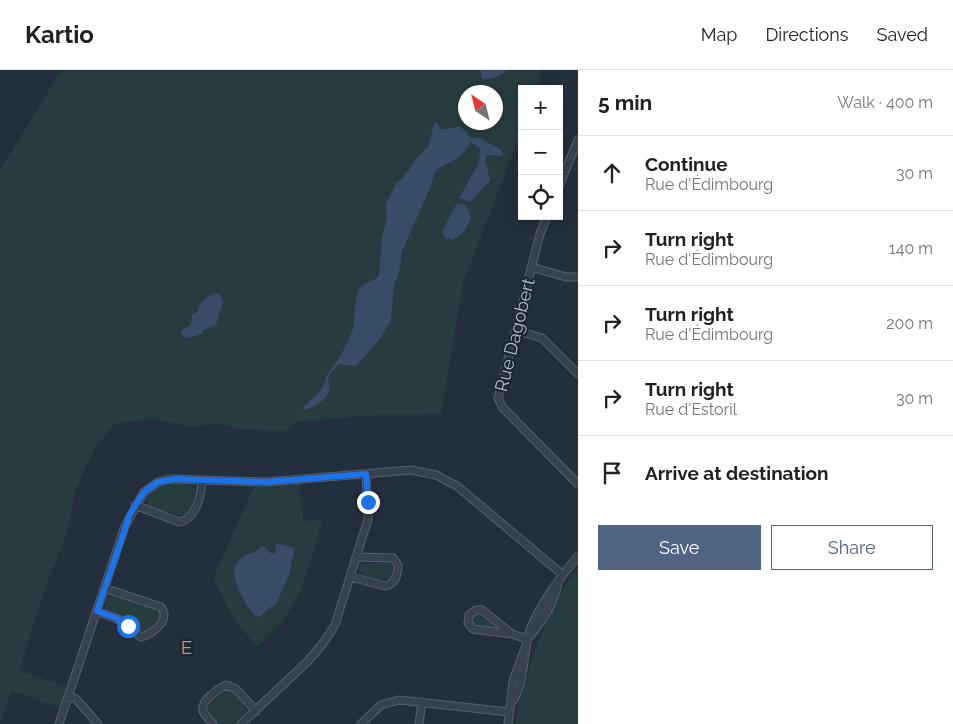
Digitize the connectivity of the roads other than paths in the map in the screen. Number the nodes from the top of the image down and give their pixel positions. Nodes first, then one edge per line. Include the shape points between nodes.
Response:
1 (578, 140) edge
2 (563, 176) edge
3 (546, 220) edge
4 (531, 267) junction
5 (578, 277) edge
6 (515, 330) junction
7 (578, 374) edge
8 (366, 474) junction
9 (202, 481) junction
10 (578, 484) edge
11 (135, 505) junction
12 (578, 556) edge
13 (357, 557) junction
14 (563, 575) junction
15 (351, 576) junction
16 (104, 588) junction
17 (97, 611) junction
18 (512, 634) junction
19 (527, 642) junction
20 (68, 696) junction
21 (422, 702) junction
22 (256, 711) junction
23 (509, 712) junction
24 (59, 724) edge
25 (98, 724) edge
26 (213, 724) edge
27 (241, 724) edge
28 (361, 724) edge
29 (419, 724) edge
30 (508, 724) edge

1 - 2 street
3 - 4 street, Rue Dagobert
4 - 5 street
4 - 6 street, Rue Dagobert
6 - 7 street via 542,338
6 - 10 street, Rue Dagobert via 499,401
8 - 9 street via 266,482
8 - 13 street via 368,519
8 - 14 street via 419,471 446,479
9 - 11 street via 174,479 158,482 148,488
9 - 11 street via 194,509 184,521 179,522
11 - 16 street
12 - 14 street
13 - 15 street
13 - 15 street via 393,558 398,565 397,574 394,582 385,586
14 - 19 street via 540,609
15 - 22 street via 338,619 327,638
16 - 17 street
16 - 17 street via 161,607 164,620 141,637 120,620
17 - 20 street
18 - 18 street via 482,610 469,615 468,623 473,629
18 - 19 street
19 - 23 street via 515,675
20 - 24 street
20 - 25 street via 76,700
21 - 23 street
21 - 28 street via 390,702 377,708
21 - 29 street
22 - 26 street via 236,689 226,685 203,706 203,712
22 - 27 street
23 - 30 street

